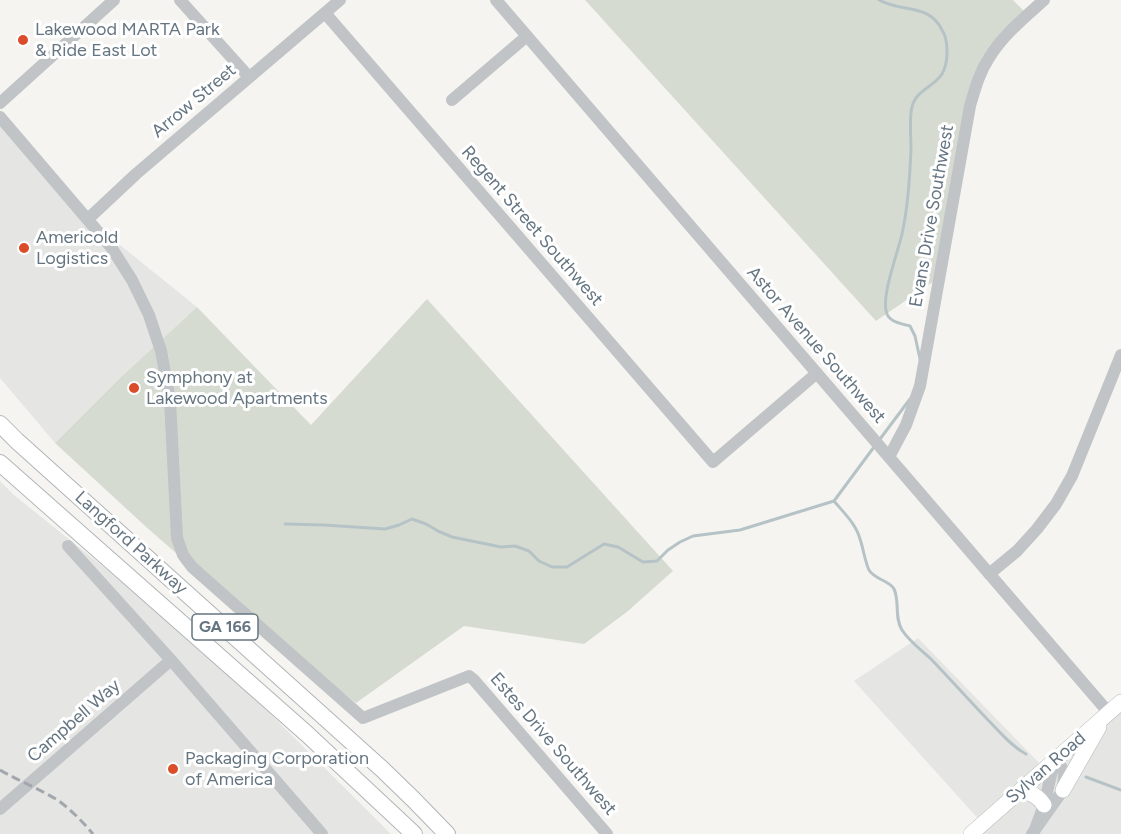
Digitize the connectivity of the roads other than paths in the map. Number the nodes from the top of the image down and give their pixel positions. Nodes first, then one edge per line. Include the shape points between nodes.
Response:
1 (114, 0) edge
2 (180, 0) edge
3 (340, 0) edge
4 (496, 0) edge
5 (1044, 0) edge
6 (325, 13) junction
7 (526, 36) junction
8 (249, 77) junction
9 (452, 100) dead end
10 (0, 103) edge
11 (0, 117) edge
12 (88, 219) junction
13 (1121, 355) edge
14 (817, 373) junction
15 (0, 424) edge
16 (889, 457) junction
17 (0, 463) edge
18 (68, 546) dead end
19 (989, 574) junction
20 (171, 660) junction
21 (1121, 702) edge
22 (1107, 715) junction
23 (1054, 762) junction
24 (1063, 790) junction
25 (1019, 792) junction
26 (414, 800) junction
27 (1044, 805) junction
28 (0, 809) edge
29 (411, 831) edge
30 (1033, 833) edge
31 (322, 834) edge
32 (447, 834) edge
33 (452, 834) edge
34 (607, 834) edge
35 (971, 834) edge

1 - 10 street
2 - 8 street
3 - 6 street, Arrow Street
4 - 7 street, Astor Avenue Southwest
5 - 16 street, Evans Drive Southwest via 1004,37 978,80 970,106 920,386
6 - 8 street, Arrow Street
6 - 14 street, Regent Street Southwest via 712,462
7 - 9 street
7 - 14 street, Astor Avenue Southwest
8 - 12 street, Arrow Street
11 - 12 street
12 - 34 street, Estes Drive Southwest via 132,280 161,351 170,400 177,538 192,567 363,718 469,676
13 - 19 street via 1072,476 1056,504 1038,529
14 - 16 street, Astor Avenue Southwest
15 - 26 highway, Langford Parkway / GA 166
16 - 19 street, Astor Avenue Southwest
17 - 29 highway, Langford Parkway / GA 166
18 - 20 street
19 - 22 street, Astor Avenue Southwest
20 - 28 street, Campbell Way
20 - 31 street
21 - 22 main road, Sylvan Road
22 - 23 main road, Sylvan Road
22 - 24 main road
23 - 24 street via 1064,772
23 - 25 main road, Sylvan Road
23 - 27 street
24 - 30 street
25 - 27 main road via 1032,794
25 - 35 main road, Sylvan Road
26 - 32 highway, Langford Parkway / GA 166
26 - 33 highway
27 - 30 street

